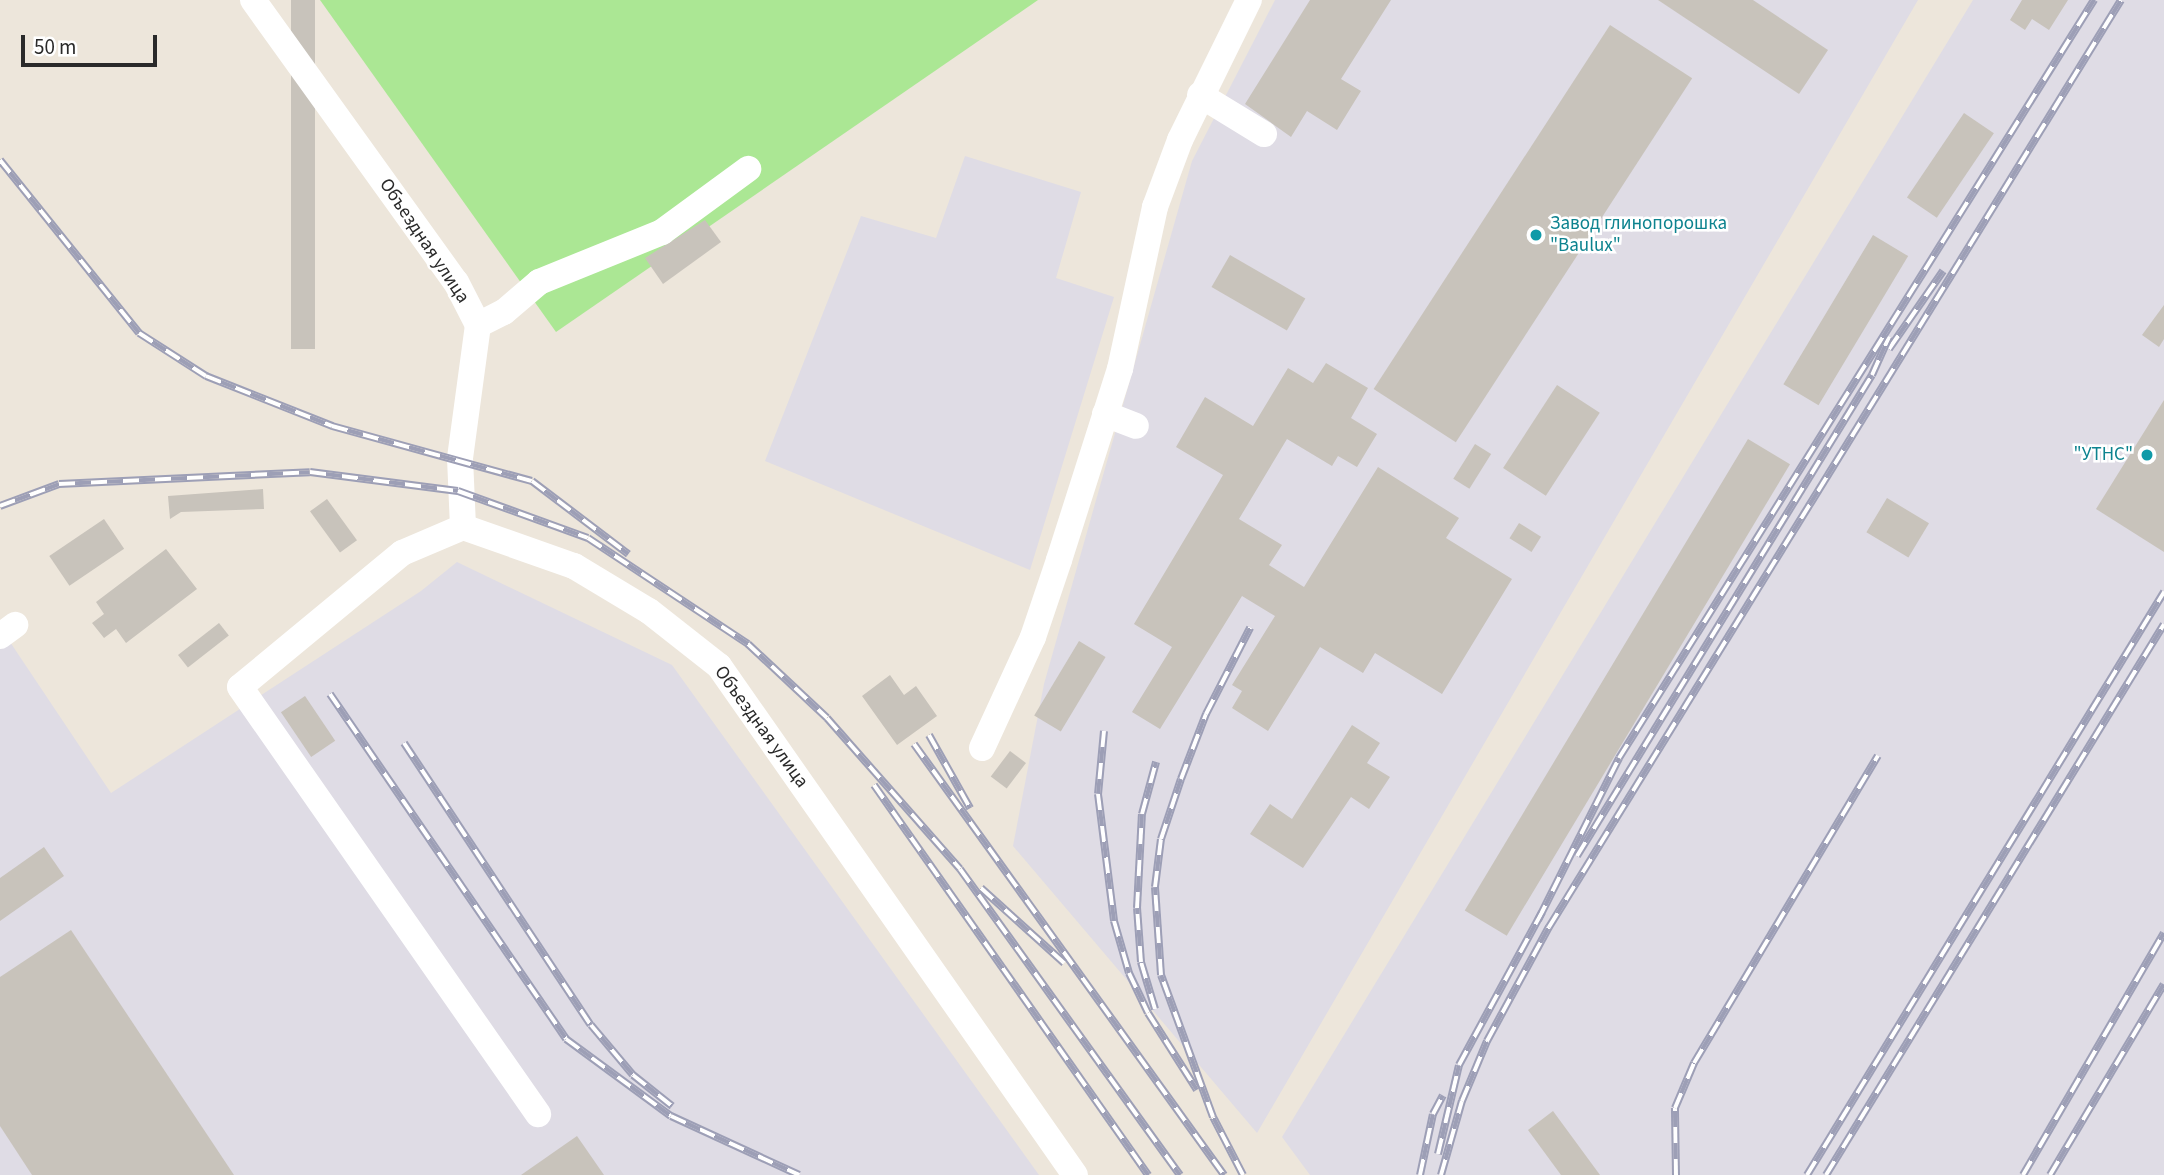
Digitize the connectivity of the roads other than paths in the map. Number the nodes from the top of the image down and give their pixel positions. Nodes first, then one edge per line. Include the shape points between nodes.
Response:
1 (253, 0) edge
2 (1249, 0) edge
3 (1200, 95) junction
4 (1264, 134) dead end
5 (748, 169) dead end
6 (478, 325) junction
7 (1105, 414) junction
8 (1136, 426) dead end
9 (463, 527) junction
10 (982, 748) dead end
11 (538, 1114) dead end
12 (1075, 1175) edge

1 - 6 street, Объездная улица via 456,282
2 - 3 street
3 - 4 street
3 - 7 street via 1155,206
5 - 6 street via 662,232 540,282 504,312
6 - 9 street, Объездная улица via 460,458
7 - 8 street
7 - 10 street via 1033,637
9 - 11 street via 402,553 240,687
9 - 12 street, Объездная улица via 574,566 649,611 719,666

